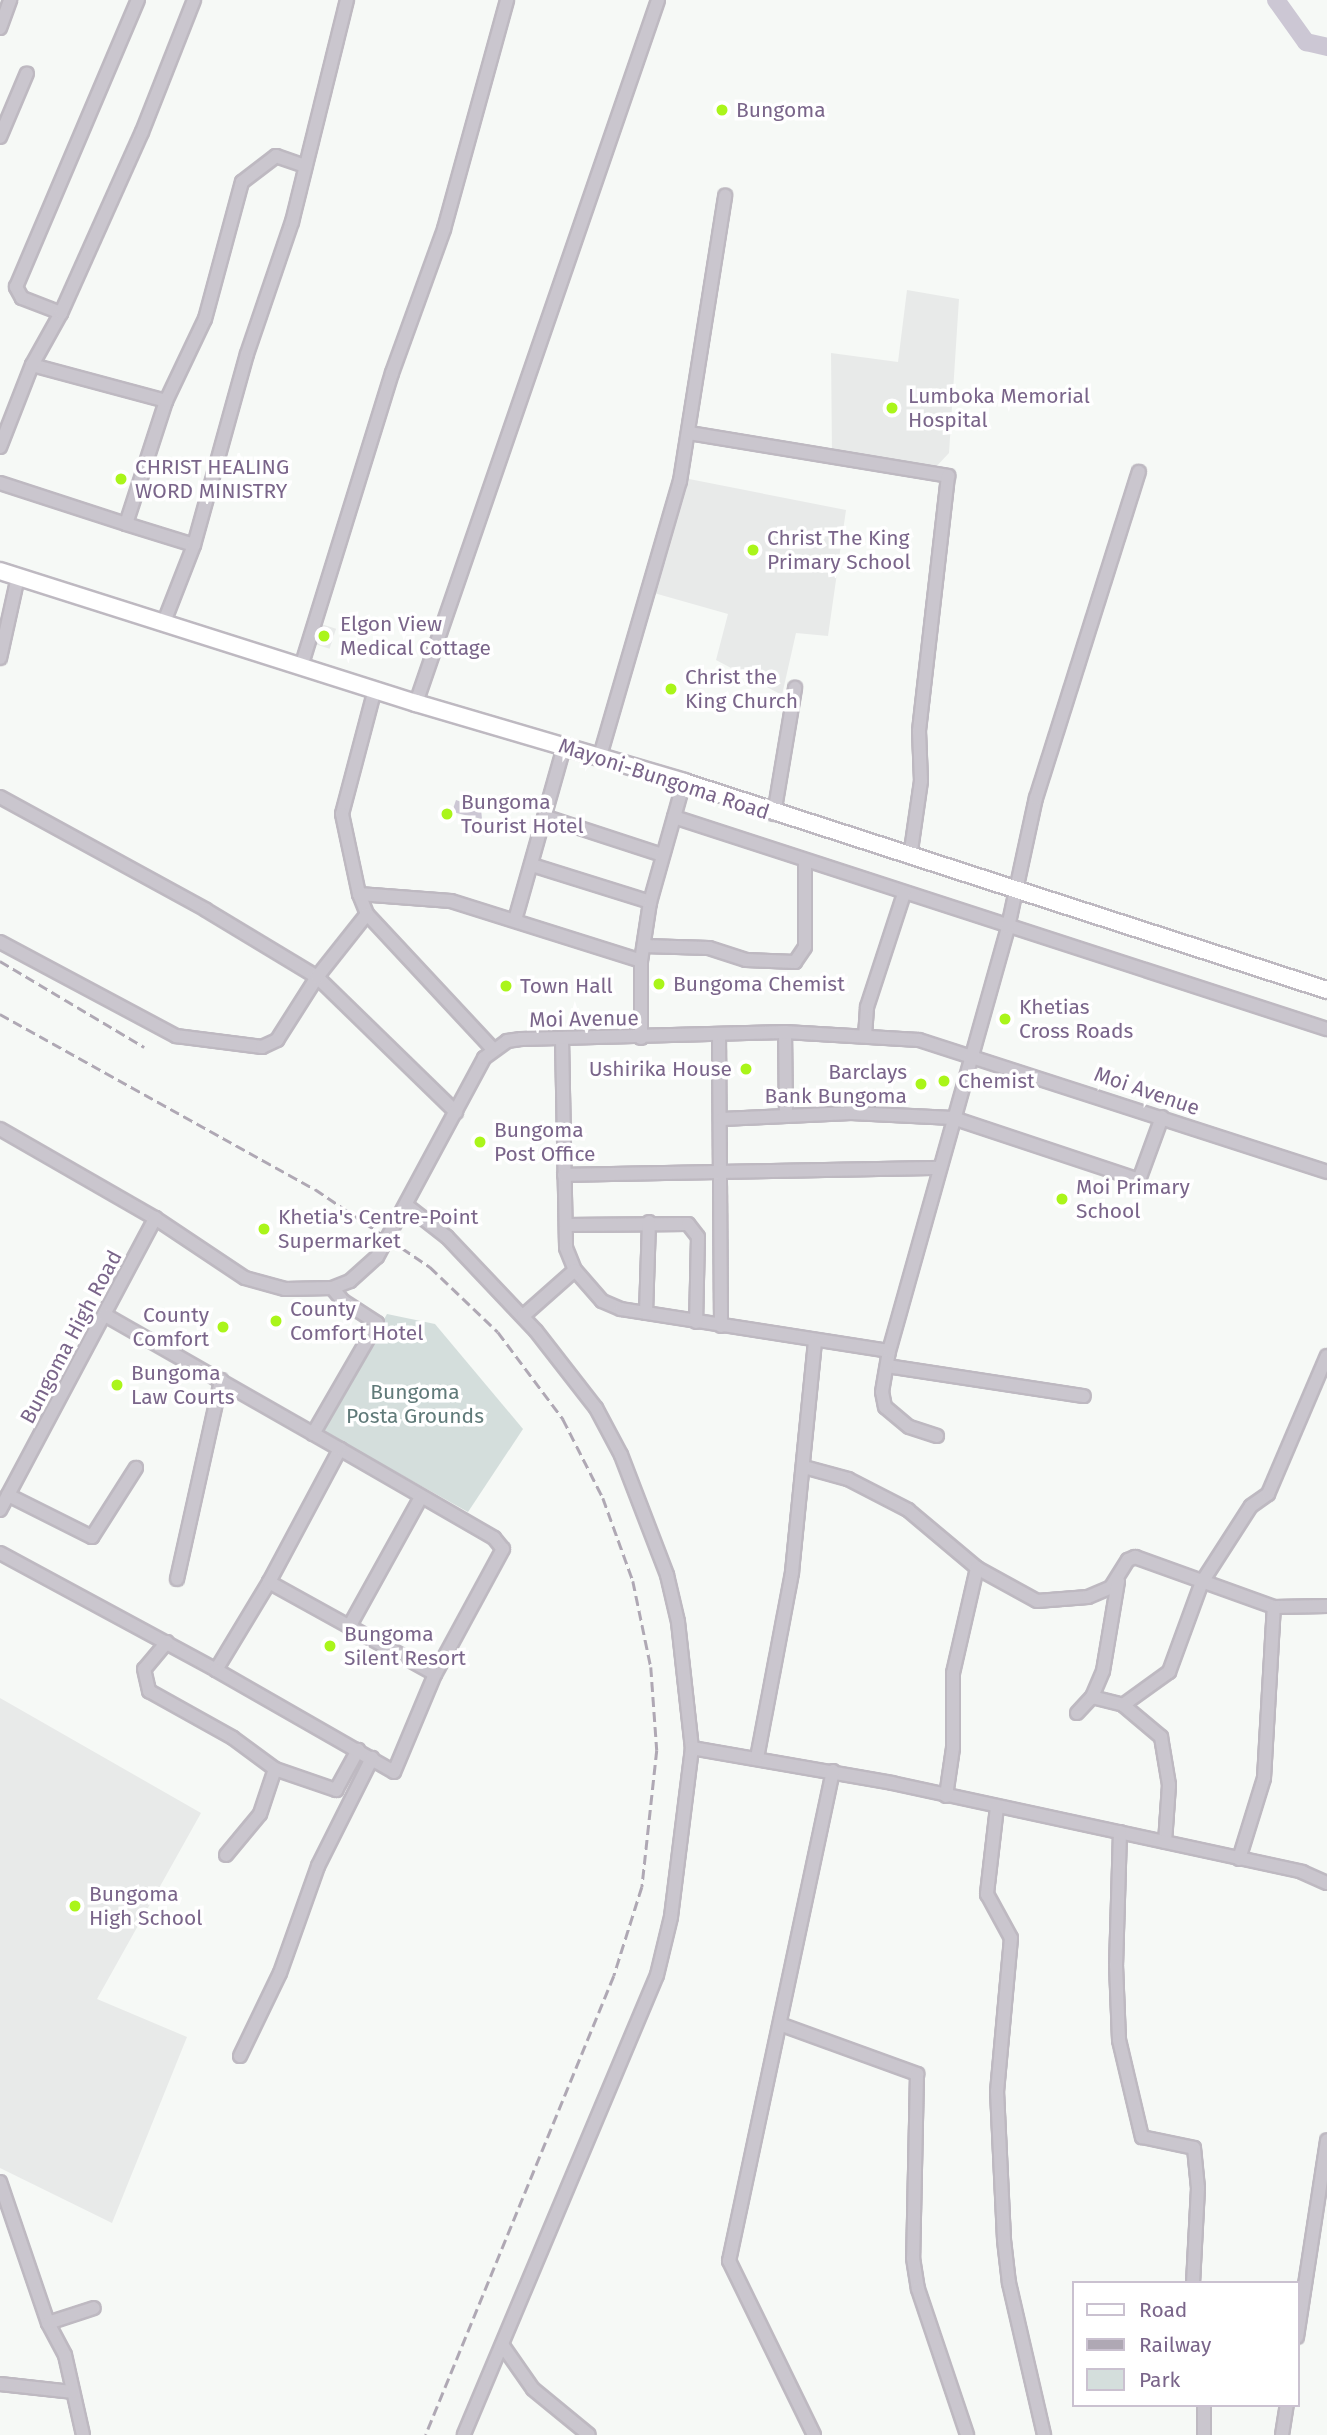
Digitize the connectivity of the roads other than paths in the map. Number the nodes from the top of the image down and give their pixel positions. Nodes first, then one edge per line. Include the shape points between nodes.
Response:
1 (10, 0) edge
2 (138, 0) edge
3 (194, 0) edge
4 (347, 0) edge
5 (507, 0) edge
6 (658, 0) edge
7 (0, 28) edge
8 (27, 73) dead end
9 (0, 137) edge
10 (305, 166) junction
11 (725, 196) dead end
12 (61, 313) junction
13 (32, 365) junction
14 (166, 401) junction
15 (688, 433) junction
16 (0, 447) edge
17 (1139, 472) dead end
18 (0, 483) edge
19 (126, 524) junction
20 (194, 545) junction
21 (0, 571) edge
22 (18, 577) junction
23 (164, 622) junction
24 (0, 658) edge
25 (301, 667) junction
26 (795, 688) dead end
27 (375, 690) junction
28 (416, 703) junction
29 (564, 747) junction
30 (600, 756) junction
31 (684, 782) junction
32 (0, 797) edge
33 (774, 814) junction
34 (546, 817) junction
35 (674, 817) junction
36 (662, 855) junction
37 (910, 857) junction
38 (805, 862) junction
39 (532, 865) junction
40 (1016, 888) junction
41 (359, 894) junction
42 (904, 894) junction
43 (650, 902) junction
44 (366, 914) junction
45 (515, 920) junction
46 (1008, 927) junction
47 (0, 942) edge
48 (644, 946) junction
49 (641, 961) junction
50 (317, 977) junction
51 (1327, 990) edge
52 (1327, 1029) edge
53 (785, 1032) junction
54 (719, 1036) junction
55 (866, 1036) junction
56 (562, 1038) junction
57 (641, 1038) junction
58 (493, 1049) junction
59 (971, 1054) junction
60 (456, 1112) junction
61 (786, 1115) junction
62 (1162, 1117) junction
63 (953, 1118) junction
64 (722, 1119) junction
65 (0, 1129) edge
66 (939, 1168) junction
67 (1327, 1172) edge
68 (723, 1174) junction
69 (564, 1175) junction
70 (406, 1205) junction
71 (155, 1218) junction
72 (649, 1222) junction
73 (566, 1225) junction
74 (575, 1270) junction
75 (332, 1288) junction
76 (646, 1313) junction
77 (105, 1315) junction
78 (523, 1316) junction
79 (696, 1322) junction
80 (721, 1326) junction
81 (815, 1342) junction
82 (889, 1351) junction
83 (1327, 1356) edge
84 (887, 1366) junction
85 (221, 1380) junction
86 (1084, 1396) dead end
87 (313, 1434) junction
88 (937, 1436) dead end
89 (340, 1449) junction
90 (804, 1467) junction
91 (136, 1468) dead end
92 (8, 1495) junction
93 (421, 1497) junction
94 (0, 1510) edge
95 (0, 1553) edge
96 (977, 1568) junction
97 (177, 1579) dead end
98 (1118, 1580) junction
99 (269, 1582) junction
100 (1202, 1582) junction
101 (1274, 1606) junction
102 (1327, 1606) edge
103 (349, 1627) junction
104 (167, 1642) junction
105 (216, 1670) junction
106 (435, 1674) junction
107 (1092, 1697) junction
108 (1123, 1704) junction
109 (1076, 1713) dead end
110 (692, 1748) junction
111 (358, 1750) junction
112 (372, 1758) junction
113 (757, 1758) junction
114 (275, 1769) junction
115 (833, 1771) junction
116 (946, 1796) junction
117 (997, 1807) junction
118 (1121, 1832) junction
119 (1165, 1842) junction
120 (226, 1855) dead end
121 (1239, 1859) junction
122 (1327, 1883) edge
123 (782, 2025) junction
124 (240, 2056) dead end
125 (1327, 2140) edge
126 (0, 2182) edge
127 (1193, 2281) edge
128 (94, 2308) dead end
129 (48, 2323) junction
130 (1299, 2324) edge
131 (503, 2346) junction
132 (0, 2384) edge
133 (72, 2392) junction
134 (1204, 2407) edge
135 (1287, 2407) edge
136 (83, 2435) edge
137 (464, 2435) edge
138 (589, 2435) edge
139 (814, 2435) edge
140 (967, 2435) edge
141 (1044, 2435) edge
142 (1204, 2435) edge
143 (1282, 2435) edge

1 - 7 street
2 - 12 street via 16,288 22,298
3 - 12 street via 142,132
4 - 10 street
5 - 25 street via 444,229 393,373
6 - 28 street
8 - 9 street
10 - 14 street via 276,156 242,182 205,319
10 - 20 street
11 - 15 street
12 - 13 street
13 - 14 street
13 - 16 street
14 - 19 street
15 - 30 street via 651,590
15 - 37 street via 948,476 919,731 921,781
17 - 40 street via 1036,798
18 - 19 street
19 - 20 street
20 - 23 street
21 - 22 main road, Mayoni-Bungoma Road
22 - 23 main road, Mayoni-Bungoma Road
22 - 24 street
23 - 25 main road, Mayoni-Bungoma Road
25 - 27 main road, Mayoni-Bungoma Road
26 - 33 street
27 - 28 main road, Mayoni-Bungoma Road
27 - 41 street via 342,814
28 - 29 main road, Mayoni-Bungoma Road
29 - 30 main road, Mayoni-Bungoma Road
29 - 34 street
30 - 31 main road, Mayoni-Bungoma Road
31 - 33 main road, Mayoni-Bungoma Road
31 - 35 street
32 - 50 street
33 - 37 main road, Mayoni-Bungoma Road
34 - 36 street
34 - 39 street
35 - 36 street
35 - 38 street
36 - 43 street
37 - 40 main road, Mayoni-Bungoma Road
38 - 42 street
38 - 48 street via 805,947 795,962 746,960 709,948
39 - 43 street
39 - 45 street
40 - 46 street
40 - 51 main road, Mayoni-Bungoma Road
41 - 44 street
41 - 45 street via 441,899
42 - 46 street
42 - 55 street via 867,1007
43 - 48 street
44 - 50 street
44 - 58 street
45 - 49 street
46 - 52 street
46 - 59 street
47 - 50 street via 176,1036 261,1047 277,1040
48 - 49 street
49 - 57 street
50 - 60 street
53 - 54 street, Moi Avenue
53 - 55 street, Moi Avenue
53 - 61 street
54 - 57 street, Moi Avenue
54 - 64 street
55 - 59 street, Moi Avenue via 919,1040
56 - 57 street, Moi Avenue
56 - 58 street, Moi Avenue via 521,1039
56 - 69 street
58 - 60 street
59 - 62 street, Moi Avenue
59 - 63 street
60 - 70 street
61 - 63 street
61 - 64 street
62 - 63 street via 1139,1180
62 - 67 street, Moi Avenue
63 - 66 street
64 - 68 street
65 - 71 street
66 - 68 street
66 - 82 street
68 - 69 street
68 - 80 street
69 - 73 street
70 - 75 street via 377,1257 350,1281
70 - 78 street via 447,1237
71 - 75 street via 246,1278 285,1289
71 - 77 street, Bungoma High Road
72 - 73 street
72 - 76 street
72 - 79 street via 688,1224 698,1237
73 - 74 street via 566,1248
74 - 76 street via 602,1301
74 - 78 street
75 - 87 street via 343,1301 377,1322
76 - 79 street
77 - 85 street
77 - 92 street, Bungoma High Road
78 - 110 street via 596,1408 644,1510 678,1622
79 - 80 street
80 - 81 street
81 - 82 street
81 - 90 street
82 - 84 street
83 - 100 street via 1268,1494 1251,1506
84 - 86 street
84 - 88 street via 882,1392 885,1407 909,1427
85 - 87 street
85 - 97 street
87 - 89 street
89 - 93 street
89 - 99 street
90 - 96 street via 848,1479 908,1510
90 - 113 street via 792,1573
91 - 92 street via 92,1537
92 - 94 street, Bungoma High Road
93 - 103 street
93 - 106 street via 494,1538 503,1549
95 - 104 street
96 - 98 street via 1037,1601 1088,1597
96 - 116 street via 953,1673 953,1748
98 - 100 street via 1128,1560 1135,1557
98 - 107 street via 1103,1671
99 - 103 street
99 - 105 street
100 - 101 street
100 - 108 street via 1168,1672
101 - 102 street
101 - 121 street via 1264,1778
103 - 106 street
104 - 105 street
104 - 114 street via 144,1669 149,1691 233,1738
105 - 111 street
106 - 112 street via 394,1772
107 - 108 street
107 - 109 street
108 - 119 street via 1161,1737 1170,1785
110 - 113 street
110 - 131 street via 671,1917 657,1975
111 - 112 street
111 - 114 street via 336,1790
112 - 124 street via 318,1866 280,1973
113 - 115 street
114 - 120 street via 260,1814
115 - 116 street
115 - 123 street
116 - 117 street
117 - 118 street
117 - 141 street via 987,1894 1011,1938 997,2091 1004,2240 1009,2283
118 - 119 street
118 - 127 street via 1116,1965 1119,2039 1142,2137 1194,2148 1198,2188
119 - 121 street
121 - 122 street via 1302,1872
123 - 139 street via 729,2267
123 - 140 street via 917,2074 913,2258 918,2289
125 - 130 street
126 - 129 street
128 - 129 street
129 - 133 street via 65,2355
131 - 137 street
131 - 138 street via 533,2389
132 - 133 street
133 - 136 street
134 - 142 street
135 - 143 street

